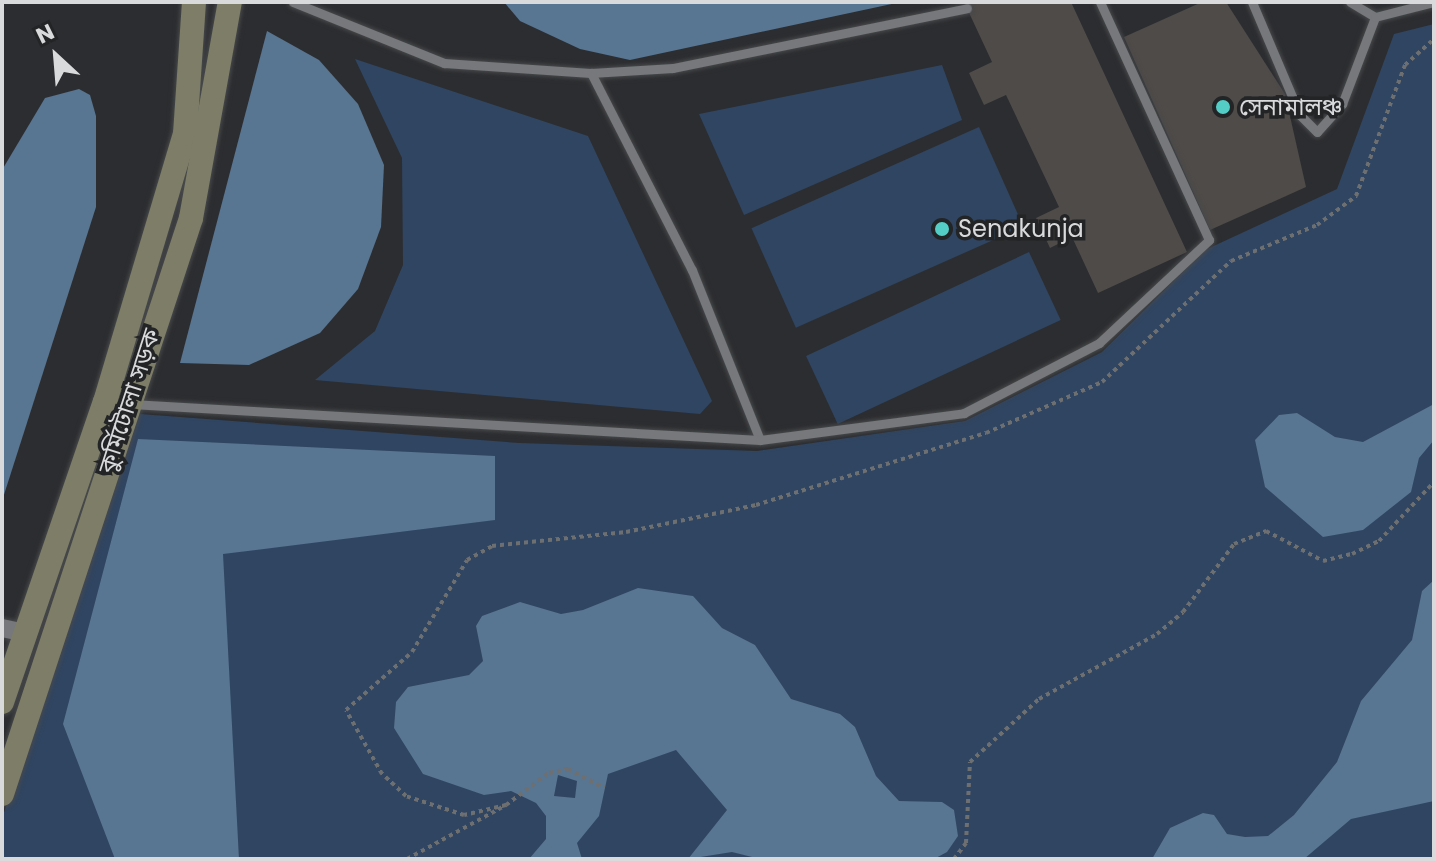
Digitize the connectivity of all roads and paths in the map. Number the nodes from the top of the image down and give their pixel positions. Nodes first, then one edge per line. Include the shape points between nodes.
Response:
1 (194, 2) edge
2 (230, 2) edge
3 (293, 2) edge
4 (1100, 2) edge
5 (1252, 2) edge
6 (1350, 2) edge
7 (1434, 2) edge
8 (967, 8) dead end
9 (1375, 17) junction
10 (1434, 39) edge
11 (591, 73) junction
12 (116, 403) junction
13 (760, 440) junction
14 (1434, 482) edge
15 (13, 631) edge
16 (2, 702) edge
17 (604, 788) dead end
18 (2, 794) edge
19 (506, 805) junction
20 (407, 859) edge
21 (954, 859) edge

1 - 12 main road, কুর্মিটোলা সড়ক via 185,134
2 - 12 main road, কুর্মিটোলা সড়ক via 191,218
3 - 11 lane via 444,63
4 - 13 lane via 1209,240 1099,343 964,413
5 - 9 lane via 1300,115 1317,132 1342,104
6 - 9 lane
7 - 9 lane
8 - 11 lane via 673,68
10 - 19 path via 1405,65 1356,196 1317,225 1231,261 1102,382 986,433 756,505 626,532 492,546 467,560 412,652 346,710 382,774 406,796 464,815
11 - 13 lane via 692,270
12 - 13 lane
12 - 15 main road, কুর্মিটোলা সড়ক
12 - 18 main road, কুর্মিটোলা সড়ক
14 - 21 path via 1379,541 1352,554 1323,561 1266,531 1234,544 1183,612 1157,634 1039,699 970,762 966,843
15 - 16 main road, কুর্মিটোলা সড়ক
17 - 19 path via 568,769 549,773
19 - 20 path

